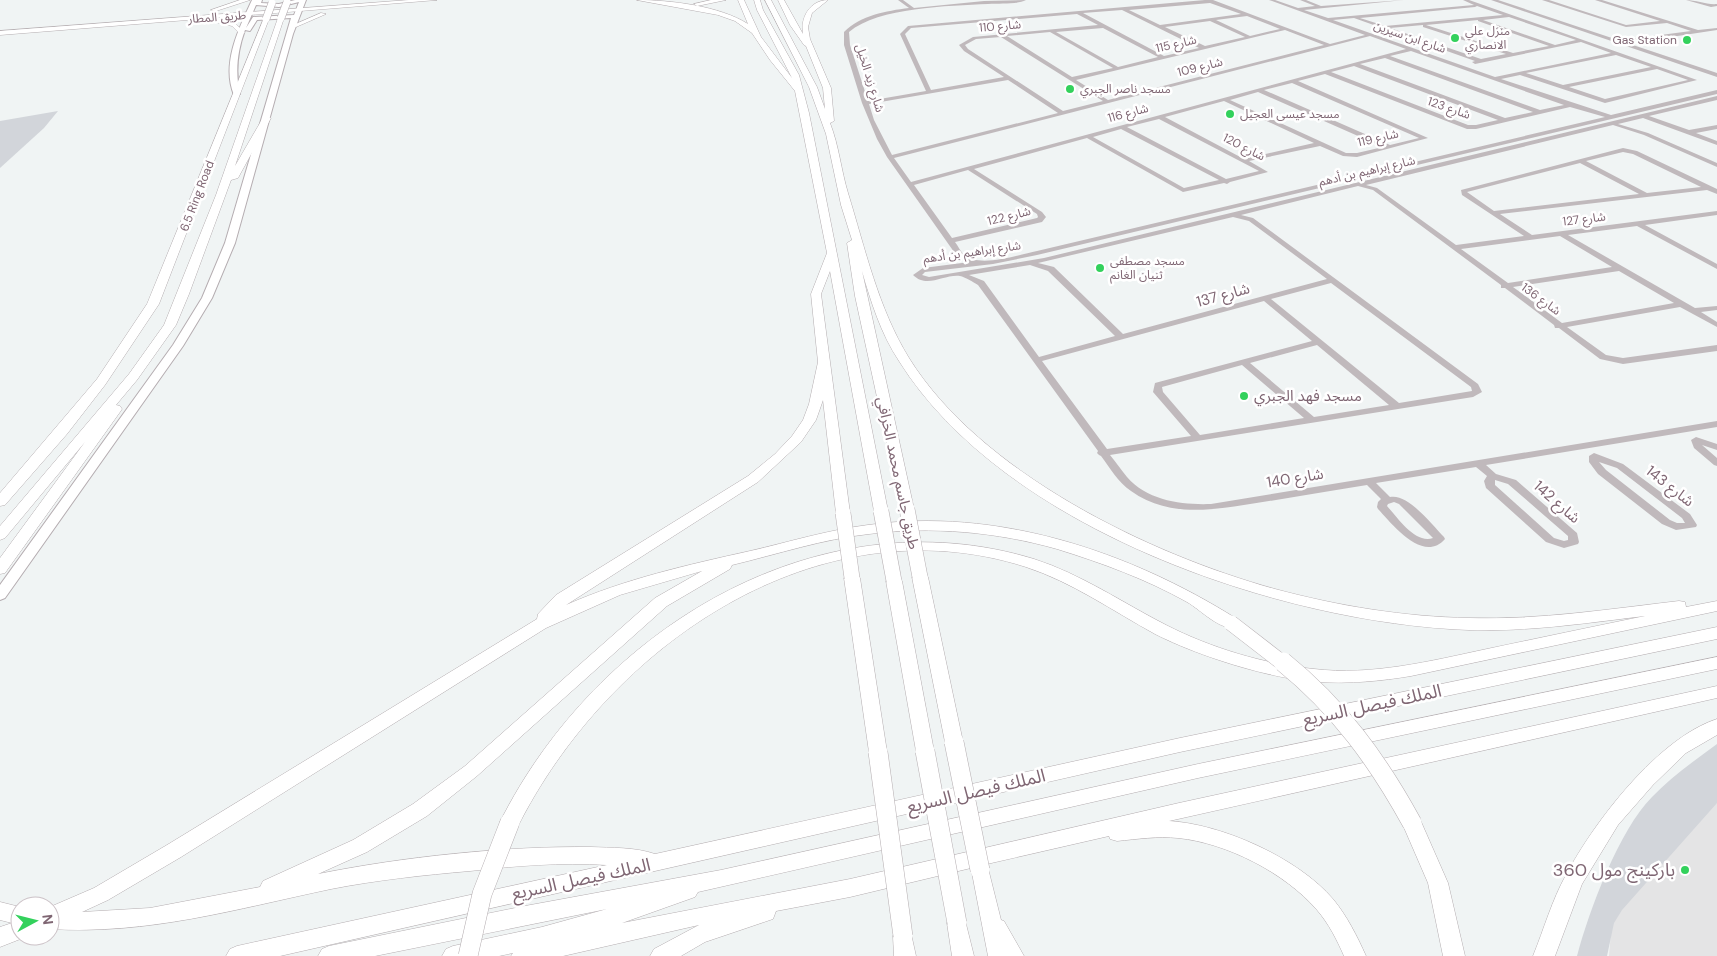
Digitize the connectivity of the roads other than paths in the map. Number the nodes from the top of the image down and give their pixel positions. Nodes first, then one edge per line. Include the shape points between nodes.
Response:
1 (247, 0) edge
2 (255, 0) edge
3 (259, 0) edge
4 (325, 0) edge
5 (396, 0) edge
6 (434, 0) edge
7 (640, 0) edge
8 (657, 0) edge
9 (723, 0) edge
10 (742, 0) edge
11 (757, 0) edge
12 (768, 0) edge
13 (781, 0) edge
14 (825, 0) edge
15 (900, 0) edge
16 (1024, 0) edge
17 (1272, 0) edge
18 (1302, 0) edge
19 (1402, 0) edge
20 (1464, 0) edge
21 (1495, 0) edge
22 (1544, 0) edge
23 (1597, 0) edge
24 (1623, 0) edge
25 (1688, 0) edge
26 (287, 1) edge
27 (1209, 1) edge
28 (1504, 1) edge
29 (272, 2) edge
30 (1605, 2) junction
31 (301, 4) edge
32 (361, 4) junction
33 (1480, 5) junction
34 (1717, 6) edge
35 (941, 7) junction
36 (1322, 7) junction
37 (913, 9) junction
38 (1124, 9) junction
39 (1297, 9) junction
40 (947, 12) dead end
41 (249, 13) junction
42 (1079, 13) junction
43 (1248, 15) junction
44 (953, 16) dead end
45 (1510, 16) junction
46 (1353, 17) junction
47 (181, 18) junction
48 (1477, 19) junction
49 (1210, 20) junction
50 (1326, 20) junction
51 (1667, 22) junction
52 (962, 23) junction
53 (1420, 24) junction
54 (294, 26) junction
55 (1104, 26) junction
56 (1160, 26) junction
57 (1384, 28) junction
58 (0, 29) edge
59 (1285, 29) junction
60 (1717, 29) edge
61 (754, 31) junction
62 (1051, 32) junction
63 (1699, 32) junction
64 (0, 33) edge
65 (290, 34) junction
66 (241, 35) junction
67 (1370, 35) junction
68 (1004, 36) junction
69 (1249, 37) junction
70 (1583, 41) junction
71 (1636, 42) junction
72 (1329, 45) junction
73 (1555, 46) junction
74 (1204, 48) junction
75 (1411, 49) junction
76 (1618, 53) junction
77 (1512, 54) junction
78 (1385, 56) junction
79 (815, 57) junction
80 (1162, 57) junction
81 (1481, 61) junction
82 (1354, 64) junction
83 (1457, 65) junction
84 (1658, 66) junction
85 (1117, 68) junction
86 (1325, 72) junction
87 (1520, 73) junction
88 (1717, 73) edge
89 (1008, 78) junction
90 (1495, 78) junction
91 (1072, 79) junction
92 (1293, 81) junction
93 (1562, 87) junction
94 (1258, 90) junction
95 (799, 91) junction
96 (929, 91) junction
97 (1717, 92) edge
98 (236, 94) junction
99 (1717, 98) edge
100 (1224, 99) junction
101 (1108, 102) junction
102 (865, 103) junction
103 (1571, 105) junction
104 (1540, 112) junction
105 (1062, 114) junction
106 (1160, 116) junction
107 (1599, 117) junction
108 (1653, 117) junction
109 (267, 118) junction
110 (1505, 120) junction
111 (1626, 120) junction
112 (1609, 124) junction
113 (1122, 127) junction
114 (1717, 127) edge
115 (1632, 128) junction
116 (1689, 132) junction
117 (830, 134) junction
118 (1087, 136) junction
119 (1717, 143) edge
120 (1319, 144) junction
121 (1495, 145) junction
122 (1389, 147) junction
123 (1480, 148) junction
124 (1507, 149) junction
125 (1493, 153) junction
126 (890, 157) junction
127 (1246, 160) junction
128 (1579, 160) junction
129 (1717, 165) edge
130 (969, 168) junction
131 (1227, 182) junction
132 (910, 184) junction
133 (1374, 185) junction
134 (1708, 188) junction
135 (1717, 192) edge
136 (221, 195) junction
137 (1646, 195) junction
138 (845, 197) junction
139 (1493, 213) junction
140 (1717, 213) edge
141 (1250, 215) junction
142 (1637, 223) junction
143 (1560, 233) junction
144 (1530, 237) junction
145 (951, 241) junction
146 (1454, 248) junction
147 (832, 251) junction
148 (962, 257) junction
149 (1053, 258) junction
150 (1717, 258) edge
151 (1704, 260) junction
152 (1028, 263) junction
153 (983, 267) junction
154 (1717, 267) edge
155 (1620, 268) junction
156 (1050, 269) junction
157 (957, 270) junction
158 (1332, 280) junction
159 (981, 283) junction
160 (1504, 286) junction
161 (1265, 298) junction
162 (1681, 304) junction
163 (1717, 308) edge
164 (1694, 311) junction
165 (1717, 325) edge
166 (1558, 326) junction
167 (1122, 336) junction
168 (1319, 342) junction
169 (1717, 348) edge
170 (1036, 360) junction
171 (1244, 362) junction
172 (823, 364) junction
173 (133, 378) junction
174 (1398, 407) junction
175 (1312, 420) junction
176 (1717, 424) edge
177 (1682, 430) junction
178 (1198, 438) junction
179 (1696, 440) junction
180 (1581, 446) junction
181 (1717, 447) edge
182 (1102, 452) junction
183 (1594, 456) junction
184 (1478, 463) junction
185 (1717, 463) edge
186 (1492, 476) junction
187 (1370, 482) junction
188 (1387, 500) junction
189 (0, 502) edge
190 (0, 535) edge
191 (736, 558) junction
192 (0, 569) edge
193 (0, 595) edge
194 (1717, 601) edge
195 (1717, 606) edge
196 (540, 624) junction
197 (1717, 633) edge
198 (1717, 664) edge
199 (1717, 692) edge
200 (1717, 726) edge
201 (1412, 823) joint
202 (1052, 841) junction
203 (658, 862) junction
204 (721, 879) junction
205 (812, 896) junction
206 (233, 902) junction
207 (60, 913) edge
208 (990, 917) junction
209 (60, 918) edge
210 (904, 946) edge
211 (238, 956) edge
212 (329, 956) edge
213 (453, 956) edge
214 (468, 956) edge
215 (522, 956) edge
216 (661, 956) edge
217 (963, 956) edge
218 (998, 956) edge
219 (1012, 956) edge
220 (1356, 956) edge
221 (1454, 956) edge
222 (1544, 956) edge

1 - 47 highway
2 - 41 main road
3 - 31 main road via 258,5 264,6
4 - 32 highway
5 - 32 highway, طريق المطار
6 - 32 highway, طريق المطار
7 - 61 highway via 720,13
8 - 9 highway via 690,4
10 - 61 highway
11 - 95 highway, طريق جاسم محمد الخرافي via 795,75
12 - 117 highway, طريق جاسم محمد الخرافي via 813,87
13 - 79 highway via 793,25
14 - 79 highway via 805,19 807,39
15 - 37 street
16 - 35 street, شارع زيد الخيل
17 - 39 street, شارع ابن سيرين
18 - 36 street
19 - 36 street
20 - 33 street
21 - 28 street
22 - 51 street via 1626,26
23 - 30 street
24 - 30 street
25 - 34 street
26 - 136 highway, 6.5 Ring Road, bridge
27 - 38 street
27 - 43 street
28 - 71 street
28 - 88 street
29 - 98 highway, 6.5 Ring Road, bridge
30 - 51 street
31 - 32 highway, طريق المطار
31 - 41 highway, طريق المطار
31 - 54 main road
32 - 54 highway via 330,11
33 - 45 street
33 - 46 street
35 - 37 street, شارع زيد الخيل
35 - 40 street
36 - 39 street
37 - 102 street, شارع زيد الخيل via 866,18 846,32
38 - 42 street
38 - 56 street
39 - 50 street, شارع ابن سيرين
41 - 47 highway, طريق المطار
41 - 66 main road
42 - 52 street
42 - 55 street
43 - 49 street
43 - 59 street
44 - 52 street
45 - 48 street
45 - 70 street
46 - 50 street
46 - 57 street
47 - 58 highway, طريق المطار
47 - 64 highway, طريق المطار
47 - 66 highway via 224,22 234,25
48 - 53 street
48 - 73 street
49 - 56 street
49 - 69 street
50 - 67 street, شارع ابن سيرين
51 - 63 street
52 - 96 street via 915,26 903,32
53 - 57 street
53 - 77 street
54 - 65 main road
55 - 62 street, شارع 110
55 - 80 street
56 - 74 street
57 - 81 street
59 - 69 street, شارع 115
59 - 72 street
60 - 63 street
61 - 95 highway via 783,74
62 - 68 street, شارع 110
62 - 85 street
63 - 71 street
65 - 66 main road via 294,17 286,16 253,19 246,33
65 - 109 main road
66 - 98 main road via 232,67
67 - 72 street, شارع 109
67 - 75 street, شارع ابن سيرين
68 - 89 street, شارع 110 via 975,38 962,45
68 - 91 street
69 - 74 street, شارع 115
70 - 73 street
70 - 76 street
71 - 88 street
72 - 101 street, شارع 109
73 - 77 street
74 - 80 street, شارع 115
75 - 78 street, شارع 116
75 - 83 street, شارع ابن سيرين
76 - 84 street
76 - 87 street
77 - 81 street
78 - 82 street, شارع 116
78 - 104 street
79 - 117 highway via 827,88
80 - 85 street, شارع 115
81 - 83 street
82 - 86 street, شارع 116
82 - 110 street
83 - 90 street, شارع ابن سيرين
84 - 93 street
84 - 93 street via 1694,81 1605,101
85 - 91 street, شارع 115
86 - 92 street, شارع 116
86 - 110 street, شارع 123 via 1462,126 1476,127
87 - 90 street
87 - 93 street
89 - 96 street
89 - 105 street, شارع 110
90 - 103 street, شارع ابن سيرين
91 - 101 street
92 - 94 street, شارع 116
92 - 122 street, شارع 119 via 1422,135 1424,139
94 - 100 street, شارع 116
94 - 122 street
95 - 147 highway, طريق جاسم محمد الخرافي
96 - 102 street
97 - 107 street, شارع إبراهيم بن أدهم
98 - 189 highway, 6.5 Ring Road via 156,296 142,322 54,441
99 - 108 street, شارع إبراهيم بن أدهم
100 - 106 street, شارع 116
100 - 120 street, شارع 119
101 - 105 street, شارع 109
102 - 126 street, شارع زيد الخيل
103 - 104 street, شارع 123
103 - 107 street, شارع ابن سيرين
104 - 110 street, شارع 123
105 - 126 street, شارع 109
106 - 113 street, شارع 116
106 - 127 street, شارع 120
107 - 121 street, شارع إبراهيم بن أدهم
108 - 111 street, شارع إبراهيم بن أدهم
108 - 116 street
109 - 136 highway
109 - 193 main road via 226,257 207,298 178,346
111 - 112 street, شارع إبراهيم بن أدهم
111 - 115 street via 1625,123
112 - 115 street
112 - 124 street, شارع إبراهيم بن أدهم
113 - 118 street, شارع 116
113 - 131 street
114 - 116 street
115 - 129 street
116 - 119 street
117 - 138 highway, طريق جاسم محمد الخرافي
118 - 130 street, شارع 116
118 - 131 street, شارع 120 via 1180,190
120 - 122 street, شارع 119 via 1350,156
120 - 127 street
121 - 123 street, شارع إبراهيم بن أدهم
121 - 124 street
123 - 125 street
123 - 153 street, شارع إبراهيم بن أدهم
124 - 125 street, شارع إبراهيم بن أدهم
125 - 133 street, شارع إبراهيم بن أدهم
126 - 132 street, شارع زيد الخيل
127 - 131 street, شارع 120 via 1265,172
128 - 134 street via 1621,150 1632,151
128 - 137 street
128 - 139 street via 1463,191
130 - 132 street, شارع 116
130 - 145 street, شارع 122 via 1042,217
132 - 145 street, شارع زيد الخيل
133 - 141 street, شارع إبراهيم بن أدهم via 1357,185
133 - 146 street, شارع 136
134 - 135 street
134 - 137 street
136 - 173 highway, 6.5 Ring Road via 178,309
137 - 139 street
138 - 194 highway via 890,333 903,360 936,404 953,423 1048,495 1127,538 1245,586 1327,606 1398,618 1469,624 1552,621
138 - 208 highway, طريق جاسم محمد الخرافي, bridge via 860,296
139 - 144 street
140 - 142 street, شارع 127
141 - 149 street, شارع إبراهيم بن أدهم via 1231,215
141 - 158 street
142 - 143 street, شارع 127
142 - 151 street
143 - 144 street, شارع 127
143 - 155 street
144 - 146 street, شارع 127
145 - 148 street, شارع زيد الخيل
146 - 160 street, شارع 136
147 - 172 highway via 816,294
147 - 217 highway, طريق جاسم محمد الخرافي, bridge
148 - 153 street
148 - 157 street
149 - 152 street, شارع إبراهيم بن أدهم
149 - 156 street
150 - 151 street
151 - 154 street
152 - 153 street, شارع إبراهيم بن أدهم
152 - 156 street
153 - 157 street, شارع إبراهيم بن أدهم
153 - 159 street
155 - 160 street
155 - 162 street
156 - 167 street
157 - 157 street, شارع إبراهيم بن أدهم via 923,270 917,275 929,279
157 - 159 street
158 - 161 street, شارع 137
158 - 174 street via 1475,386 1477,392
159 - 170 street, شارع 140
160 - 166 street, شارع 136
161 - 167 street, شارع 137
161 - 168 street
162 - 164 street
162 - 166 street
163 - 164 street
164 - 165 street
166 - 169 street, شارع 136 via 1599,355 1616,361
167 - 170 street, شارع 137
168 - 171 street
168 - 174 street
170 - 182 street, شارع 140
171 - 175 street
171 - 178 street via 1157,387
172 - 196 highway via 814,410 779,457 753,479 562,600
172 - 210 highway, bridge
173 - 190 highway
173 - 192 highway via 114,413
174 - 175 street
175 - 178 street
176 - 177 street, شارع 140
177 - 179 street
177 - 180 street, شارع 140
178 - 182 street
179 - 181 street
179 - 185 street via 1697,446
180 - 183 street, شارع 143
180 - 184 street, شارع 140
182 - 187 street, شارع 140 via 1137,491 1160,502 1186,507 1211,507
183 - 183 street, شارع 143 via 1594,462 1602,472 1666,522 1683,528 1692,525 1686,516 1620,466
184 - 186 street, شارع 142
184 - 187 street, شارع 140
186 - 186 street, شارع 142 via 1490,486 1550,540 1557,544 1574,542 1573,535 1512,482
187 - 188 street
188 - 188 street via 1382,507 1417,542 1426,544 1440,539 1403,502
191 - 196 highway via 657,576 602,594
191 - 201 highway, bridge via 870,529 938,526 1017,534 1087,553 1132,570 1211,609 1329,703 1368,750 1394,788
191 - 206 highway via 661,602 471,771 420,810 360,846
195 - 214 highway, bridge via 1447,664 1366,675 1317,676 1215,654 1178,638 1064,576 1026,562 968,549 924,544 825,556 776,572 723,598 676,627 631,664 593,702 553,749 522,797 482,894
196 - 207 highway via 174,851 101,894
197 - 203 highway, الملك فيصل السريع via 1180,745
198 - 204 highway, الملك فيصل السريع via 1198,771
199 - 202 highway
200 - 222 highway via 1680,748 1611,819 1573,880
201 - 221 highway via 1438,883
202 - 205 highway
202 - 220 highway via 1146,830 1186,831 1256,855 1288,873 1320,899
203 - 206 highway via 580,855 495,860 316,883
203 - 211 highway, الملك فيصل السريع
204 - 212 highway, الملك فيصل السريع
204 - 213 highway via 604,921
205 - 215 highway via 657,924
205 - 216 highway via 699,935
206 - 209 highway via 164,917 123,921
208 - 218 highway, طريق جاسم محمد الخرافي
208 - 219 highway

